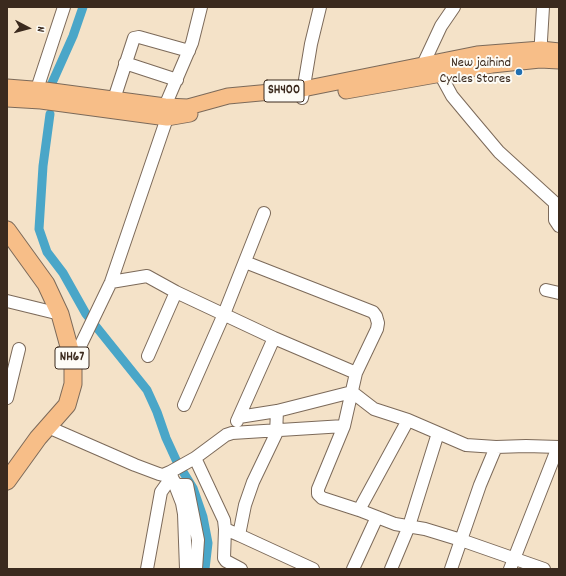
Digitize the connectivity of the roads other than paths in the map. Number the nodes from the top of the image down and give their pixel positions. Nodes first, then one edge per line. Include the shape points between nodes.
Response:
1 (64, 7) edge
2 (201, 7) edge
3 (320, 7) edge
4 (454, 7) edge
5 (543, 7) edge
6 (189, 51) junction
7 (559, 51) edge
8 (540, 55) junction
9 (559, 61) edge
10 (125, 63) junction
11 (429, 70) junction
12 (177, 80) junction
13 (7, 86) edge
14 (37, 89) junction
15 (302, 94) junction
16 (7, 99) edge
17 (114, 99) junction
18 (166, 112) junction
19 (557, 203) edge
20 (264, 213) dead end
21 (559, 226) edge
22 (7, 230) edge
23 (245, 262) junction
24 (111, 282) junction
25 (546, 290) dead end
26 (176, 292) junction
27 (559, 293) edge
28 (7, 301) edge
29 (60, 314) junction
30 (224, 314) junction
31 (274, 338) junction
32 (19, 349) dead end
33 (148, 356) dead end
34 (73, 361) junction
35 (356, 373) junction
36 (8, 391) edge
37 (352, 392) junction
38 (184, 405) dead end
39 (276, 411) junction
40 (239, 416) junction
41 (408, 420) junction
42 (344, 426) junction
43 (48, 427) junction
44 (277, 430) junction
45 (232, 433) junction
46 (438, 433) junction
47 (496, 447) junction
48 (559, 447) edge
49 (189, 460) junction
50 (173, 477) junction
51 (7, 481) edge
52 (359, 510) junction
53 (377, 517) junction
54 (409, 526) junction
55 (225, 529) junction
56 (239, 535) junction
57 (461, 540) junction
58 (512, 564) edge
59 (147, 569) edge
60 (186, 569) edge
61 (196, 569) edge
62 (241, 569) edge
63 (313, 569) edge
64 (353, 569) edge
65 (391, 569) edge
66 (451, 569) edge
67 (544, 569) edge

1 - 14 street
2 - 6 street
3 - 15 street
4 - 11 street via 441,26
5 - 8 street
6 - 10 street via 136,36
6 - 12 street
7 - 8 main road, SH400
8 - 9 main road, SH400
8 - 11 main road, SH400 via 492,65
10 - 12 street
10 - 17 street
11 - 15 main road, SH400
11 - 19 street via 499,152
12 - 18 street
13 - 14 main road, SH400
14 - 17 main road, SH400
15 - 18 main road, SH400 via 243,105
16 - 18 main road, SH400
17 - 18 main road, SH400
18 - 24 street
19 - 21 street via 555,220
20 - 23 street
22 - 29 highway, NH67 via 46,284
23 - 30 street
23 - 35 street via 373,312 378,323 377,329
24 - 26 street via 146,276
24 - 34 street
25 - 27 street
26 - 30 street
26 - 33 street
28 - 29 street
29 - 34 highway, NH67
30 - 31 street
30 - 38 street
31 - 35 street
31 - 40 street
32 - 36 street
34 - 43 highway, NH67 via 73,384 67,405
35 - 37 street
37 - 39 street
37 - 41 street via 374,409
37 - 42 street
39 - 40 street
39 - 44 street
40 - 45 street
41 - 46 street
41 - 52 street
42 - 44 street
42 - 52 street via 318,494 322,498
43 - 50 street via 141,467
43 - 51 highway, NH67
44 - 45 street
44 - 56 street via 253,482
45 - 49 street
46 - 47 street via 466,445
46 - 54 street
47 - 48 street
47 - 57 street
48 - 58 street
49 - 50 street
49 - 55 street via 224,520
50 - 59 street via 161,492
50 - 60 street via 184,514
50 - 61 street via 188,485 198,540
52 - 53 street
53 - 54 street
53 - 64 street
54 - 57 street
54 - 65 street
55 - 56 street
55 - 62 street via 224,558
56 - 63 street
57 - 58 street
57 - 66 street
58 - 67 street

